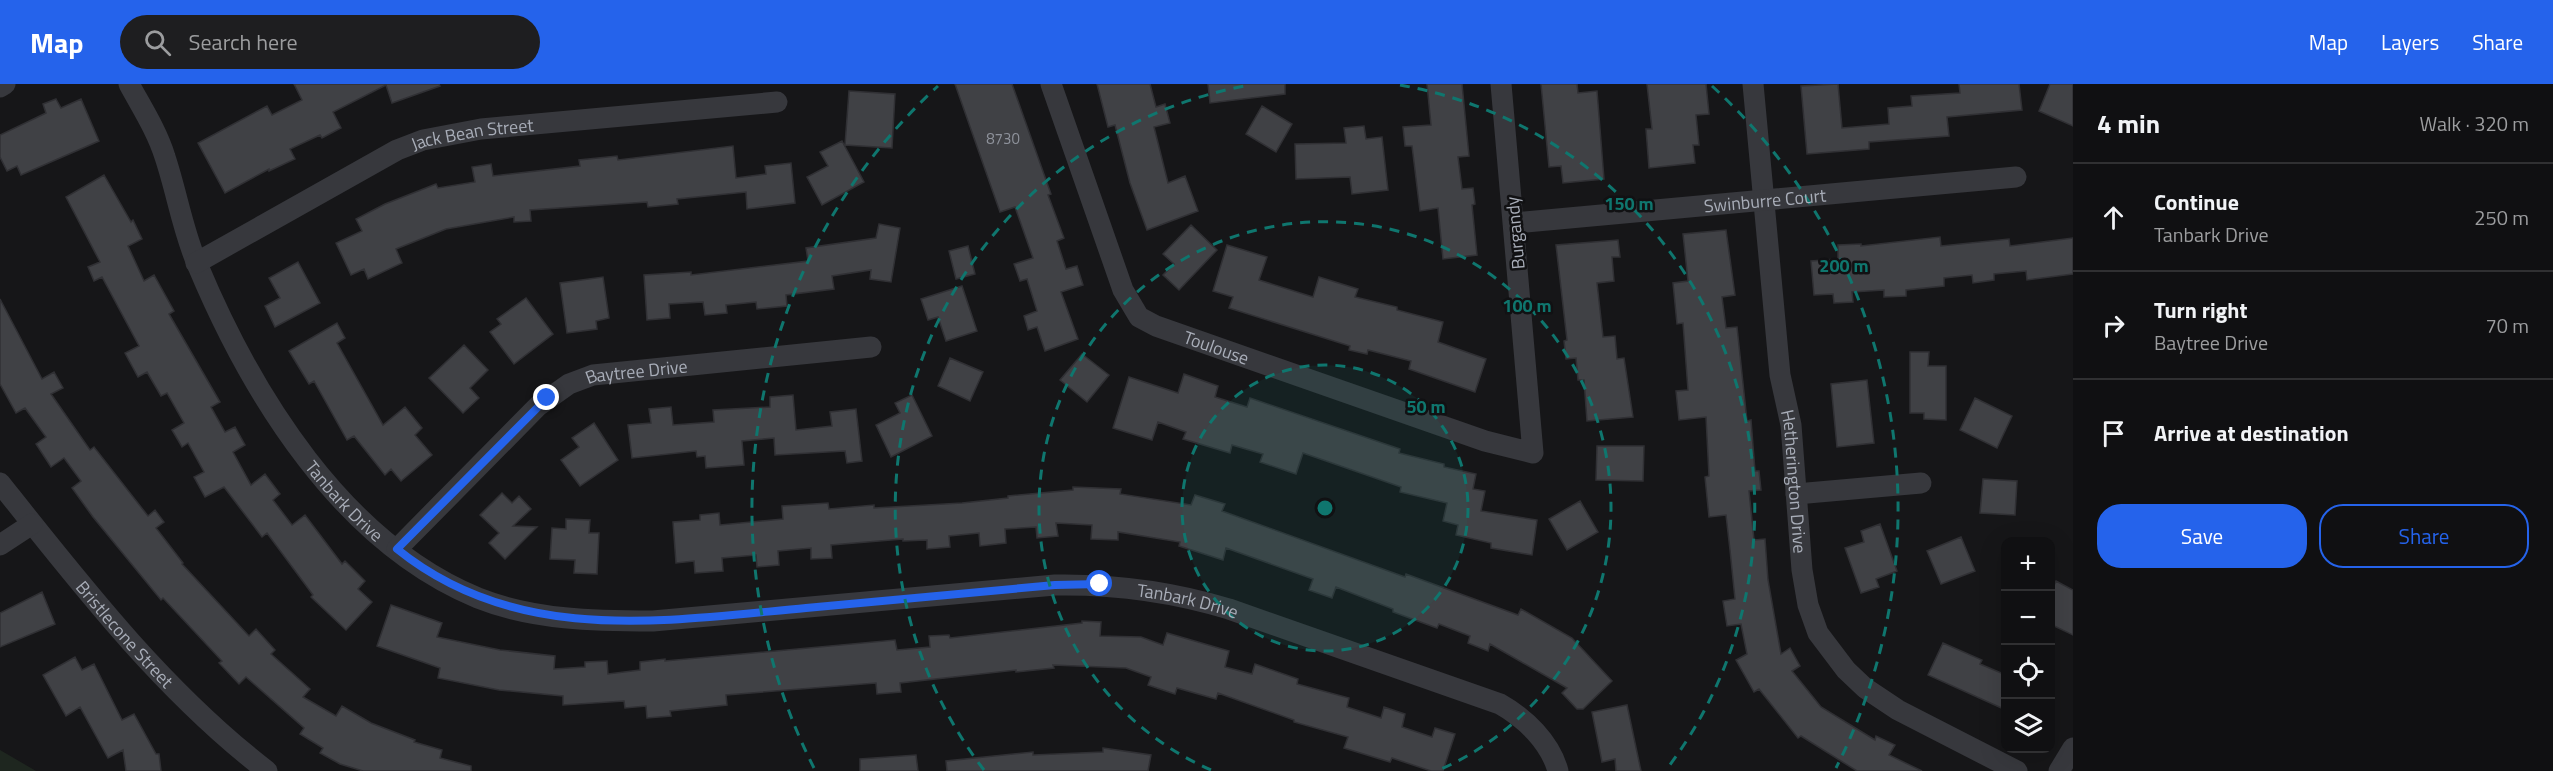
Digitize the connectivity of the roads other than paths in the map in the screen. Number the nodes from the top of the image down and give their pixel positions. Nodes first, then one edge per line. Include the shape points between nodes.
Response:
1 (5, 84) edge
2 (129, 84) edge
3 (1051, 84) edge
4 (1501, 84) edge
5 (1753, 84) edge
6 (0, 87) edge
7 (777, 102) dead end
8 (2016, 177) dead end
9 (1763, 200) junction
10 (1514, 223) junction
11 (196, 263) junction
12 (872, 347) dead end
13 (1533, 453) joint
14 (0, 483) edge
15 (1922, 483) dead end
16 (1796, 494) junction
17 (32, 524) junction
18 (0, 545) edge
19 (397, 549) junction
20 (2073, 748) edge
21 (258, 768) edge
22 (1558, 771) edge
23 (2017, 771) edge
24 (2059, 771) edge

1 - 6 street
2 - 11 street, Tanbark Drive via 164,154
3 - 13 street, Toulouse via 1123,290 1139,317 1485,441
4 - 10 street, Burgandy
5 - 9 street, Hetherington Drive
7 - 11 street, Jack Bean Street via 481,129 423,140 397,150
8 - 9 street, Swinburre Court
9 - 10 street, Swinburre Court
9 - 16 street, Hetherington Drive
10 - 13 street, Burgandy
11 - 19 street, Tanbark Drive via 232,343 289,438 368,525
12 - 19 street, Baytree Drive via 592,375 569,384 538,406
14 - 17 street, Bristlecone Street
15 - 16 street
16 - 23 street, Hetherington Drive via 1808,605 1818,633 1833,655 1865,688 1898,710
17 - 18 street
17 - 21 street, Bristlecone Street via 175,690
19 - 22 street, Tanbark Drive via 436,576 479,598 511,608 598,621 700,618 1055,585 1100,584 1188,596 1500,704 1519,715 1541,738
20 - 24 street

